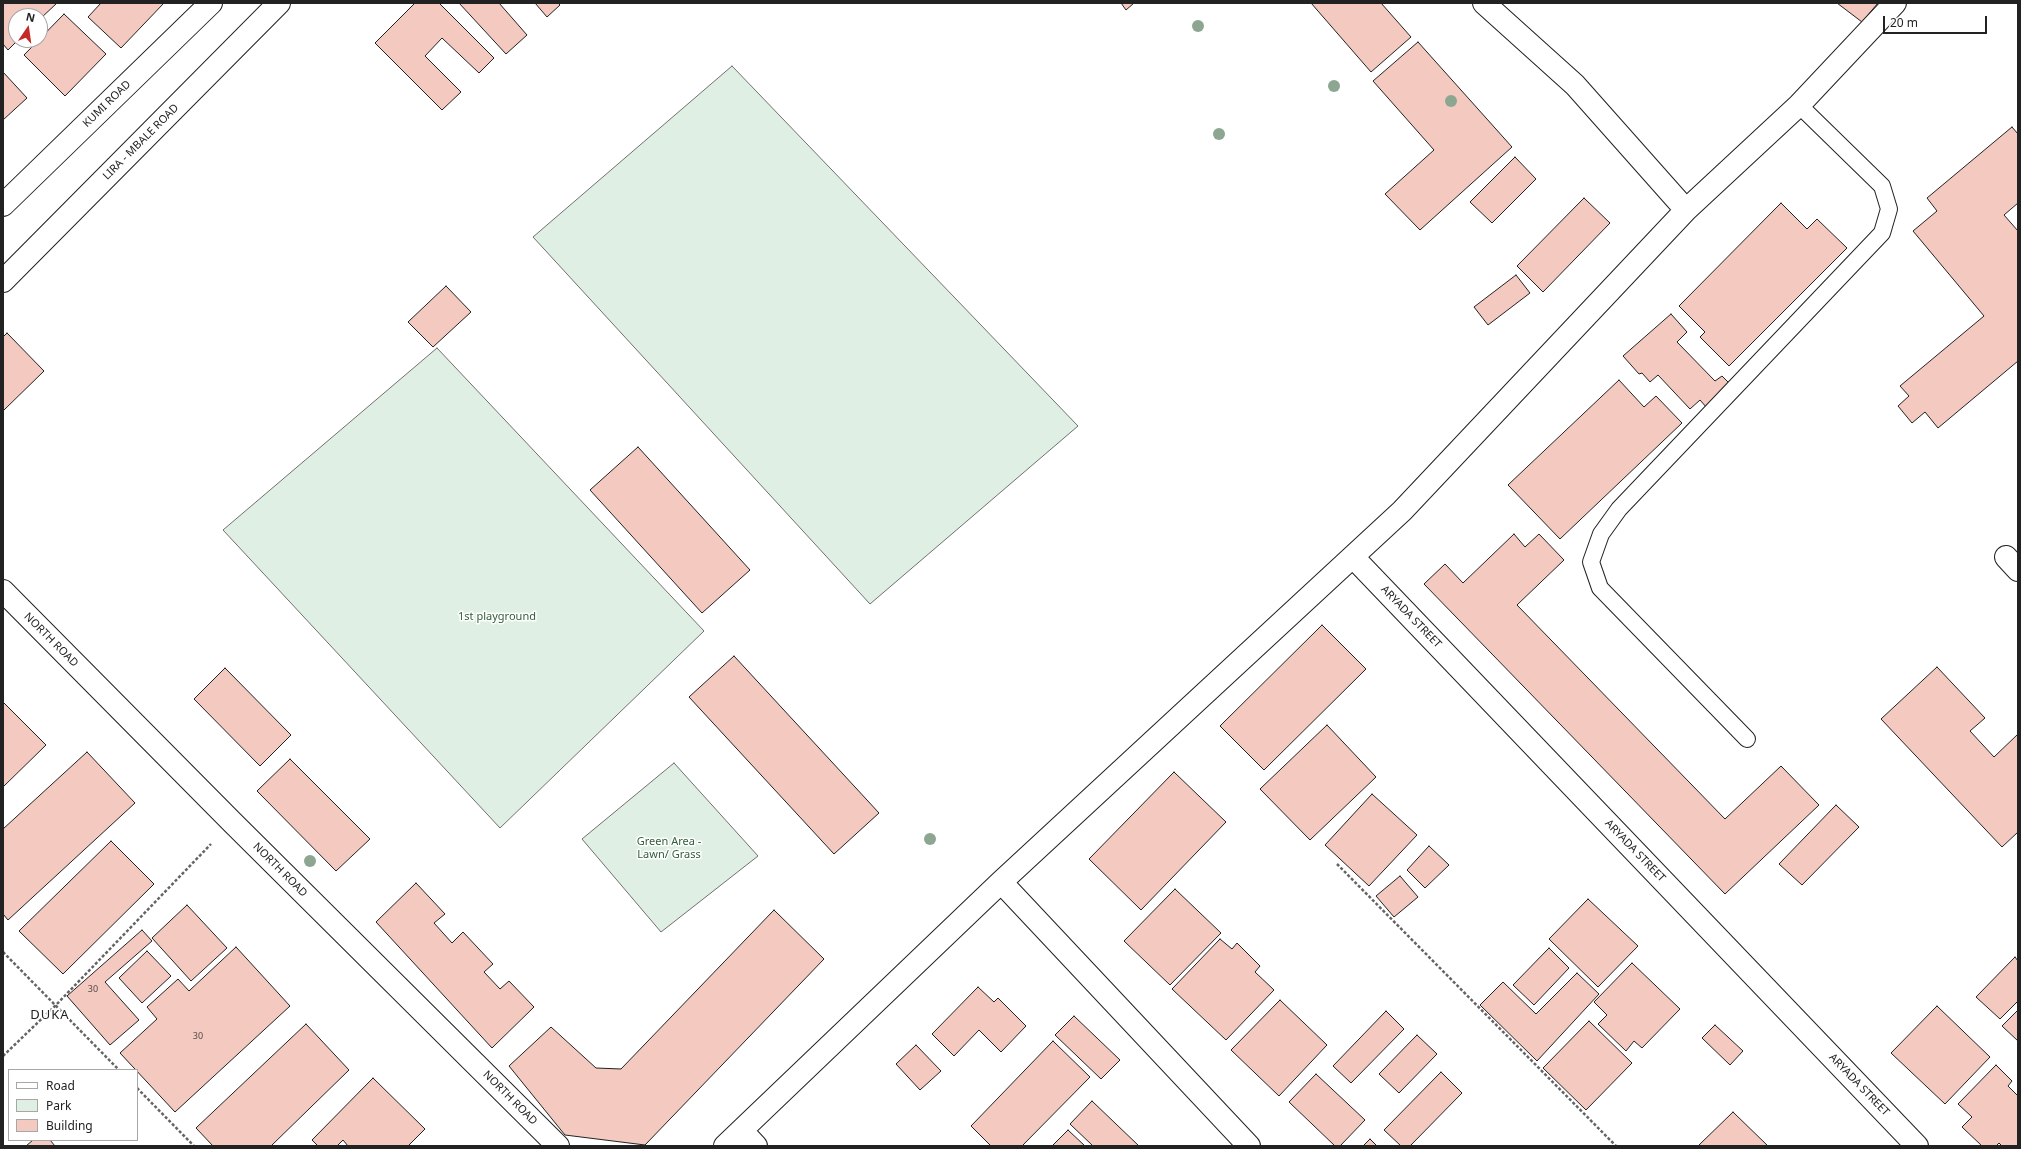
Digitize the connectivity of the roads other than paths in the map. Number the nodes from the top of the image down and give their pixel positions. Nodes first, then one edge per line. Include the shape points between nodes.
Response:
1 (211, 3) edge
2 (279, 3) edge
3 (1484, 3) edge
4 (1895, 3) edge
5 (1799, 105) junction
6 (3, 206) edge
7 (1686, 210) junction
8 (3, 281) edge
9 (1352, 557) junction
10 (3, 592) edge
11 (1747, 739) dead end
12 (1001, 882) junction
13 (749, 1138) edge
14 (558, 1146) edge
15 (725, 1146) edge
16 (1249, 1146) edge
17 (1917, 1146) edge

1 - 6 street, KUMI ROAD
2 - 8 street, LIRA - MBALE ROAD
3 - 7 street via 1575,85
4 - 5 street
5 - 7 street
5 - 11 lane via 1882,186 1889,209 1882,233 1619,509 1601,534 1591,562 1600,588
7 - 9 street via 1402,511
9 - 12 street
9 - 17 street, ARYADA STREET
10 - 14 street, NORTH ROAD
12 - 13 street
12 - 16 street
13 - 15 street

